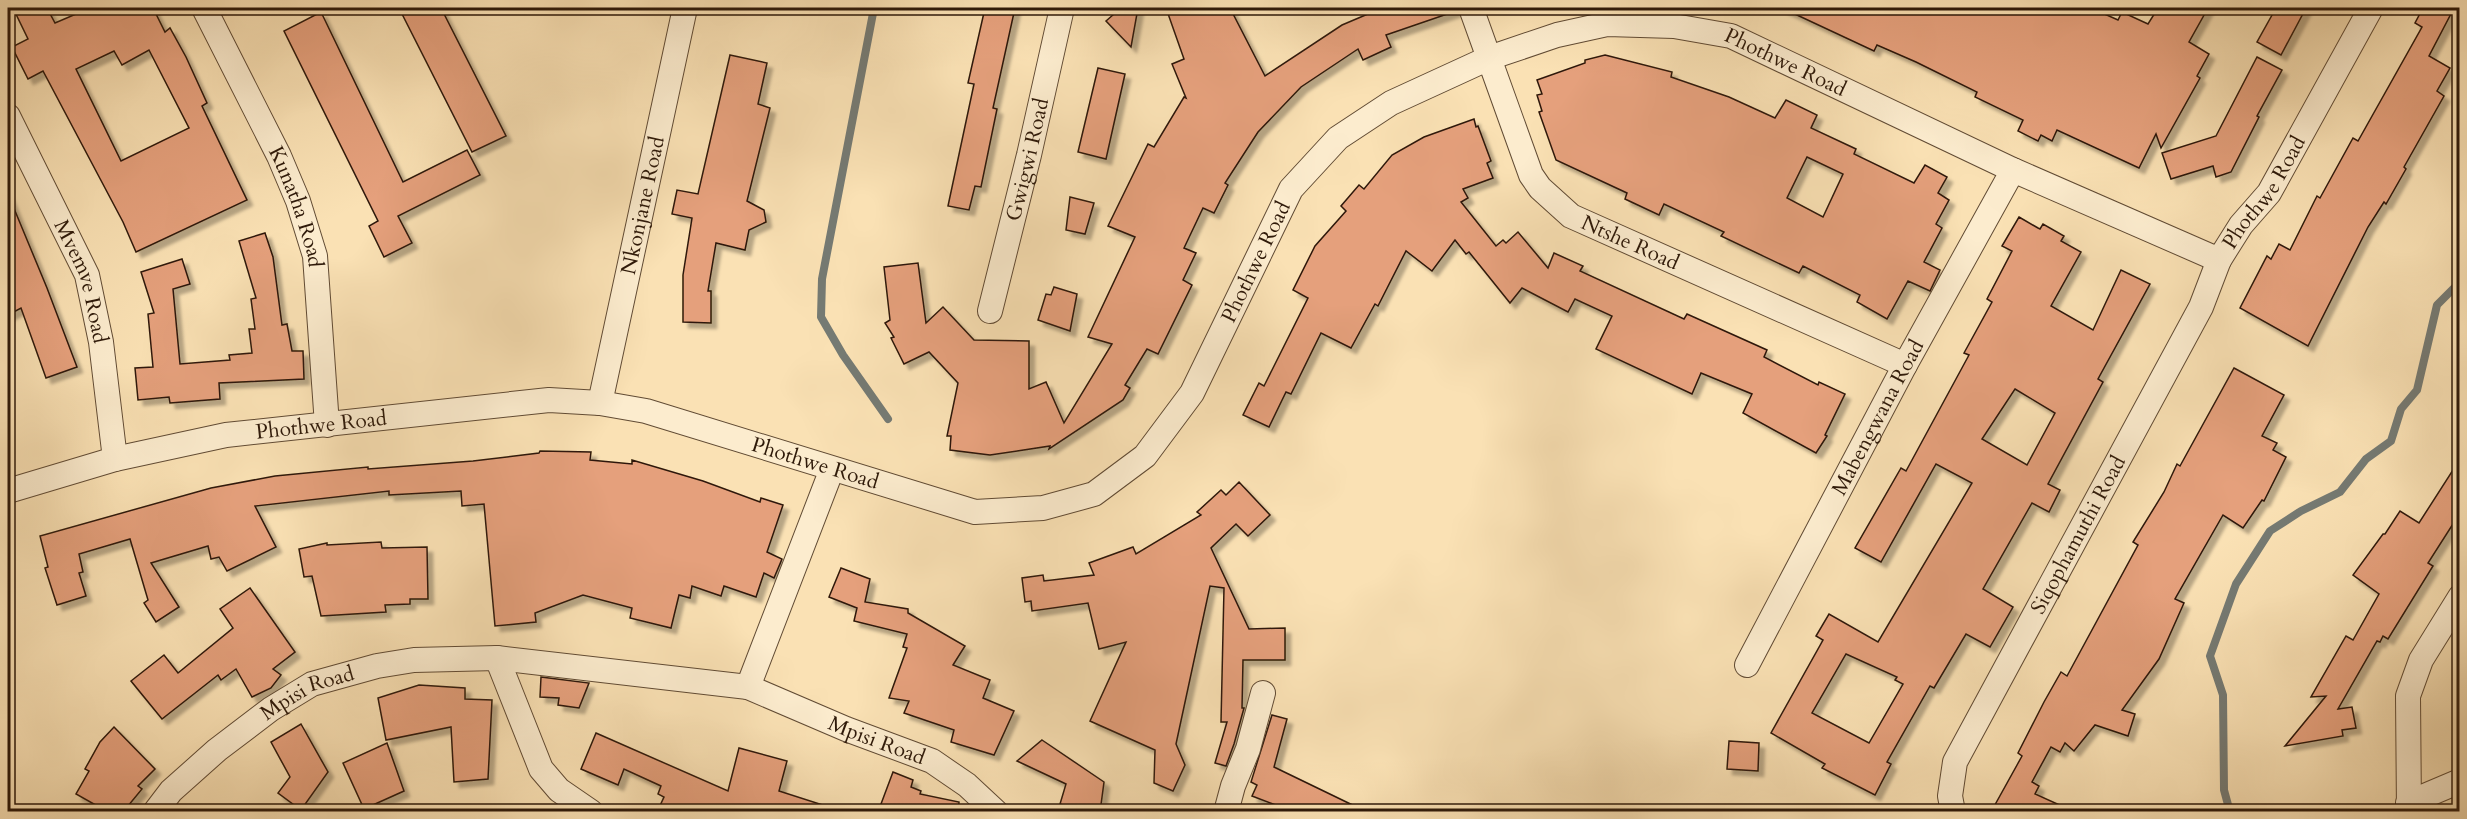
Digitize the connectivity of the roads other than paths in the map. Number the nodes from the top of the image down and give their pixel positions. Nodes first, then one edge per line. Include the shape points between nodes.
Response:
1 (204, 8) edge
2 (686, 8) edge
3 (1062, 8) edge
4 (1471, 8) edge
5 (2371, 8) edge
6 (1489, 58) junction
7 (8, 116) edge
8 (2013, 170) junction
9 (2219, 260) junction
10 (990, 311) dead end
11 (1905, 365) junction
12 (600, 403) junction
13 (327, 425) junction
14 (115, 459) junction
15 (832, 469) junction
16 (8, 491) edge
17 (2460, 597) edge
18 (497, 658) junction
19 (1747, 665) dead end
20 (748, 687) junction
21 (1263, 693) dead end
22 (2460, 781) edge
23 (2409, 807) edge
24 (155, 812) edge
25 (591, 812) edge
26 (996, 812) edge
27 (1226, 812) edge
28 (1953, 812) edge

1 - 13 street, Kunatha Road via 279,156 315,256
2 - 12 street, Nkonjane Road
3 - 10 street, Gwigwi Road
4 - 6 street, Ntshe Road
5 - 9 street, Phothwe Road via 2269,193 2241,225
6 - 8 street, Phothwe Road via 1557,34 1607,24 1674,26 1731,36
6 - 11 street, Ntshe Road via 1531,175 1539,189 1571,216
6 - 15 street, Phothwe Road via 1391,103 1338,138 1291,189 1192,393 1145,456 1094,494 1043,508 975,512
7 - 14 street, Mvemve Road via 87,275 101,342
8 - 9 street, Phothwe Road
8 - 11 street, Mabengwana Road
9 - 28 street, Siqophamuthi Road via 2201,307 1955,762 1950,796
11 - 19 street, Mabengwana Road
12 - 13 street, Phothwe Road via 549,400
12 - 15 street, Phothwe Road via 646,411
13 - 14 street, Phothwe Road via 226,435
14 - 16 street, Phothwe Road
15 - 20 street
17 - 23 street via 2421,660 2408,696
18 - 20 street, Mpisi Road
18 - 24 street, Mpisi Road via 414,660 312,684 217,750 171,791
18 - 25 street via 542,770 560,790
20 - 26 street, Mpisi Road via 932,761 967,785
21 - 27 street
22 - 23 street

